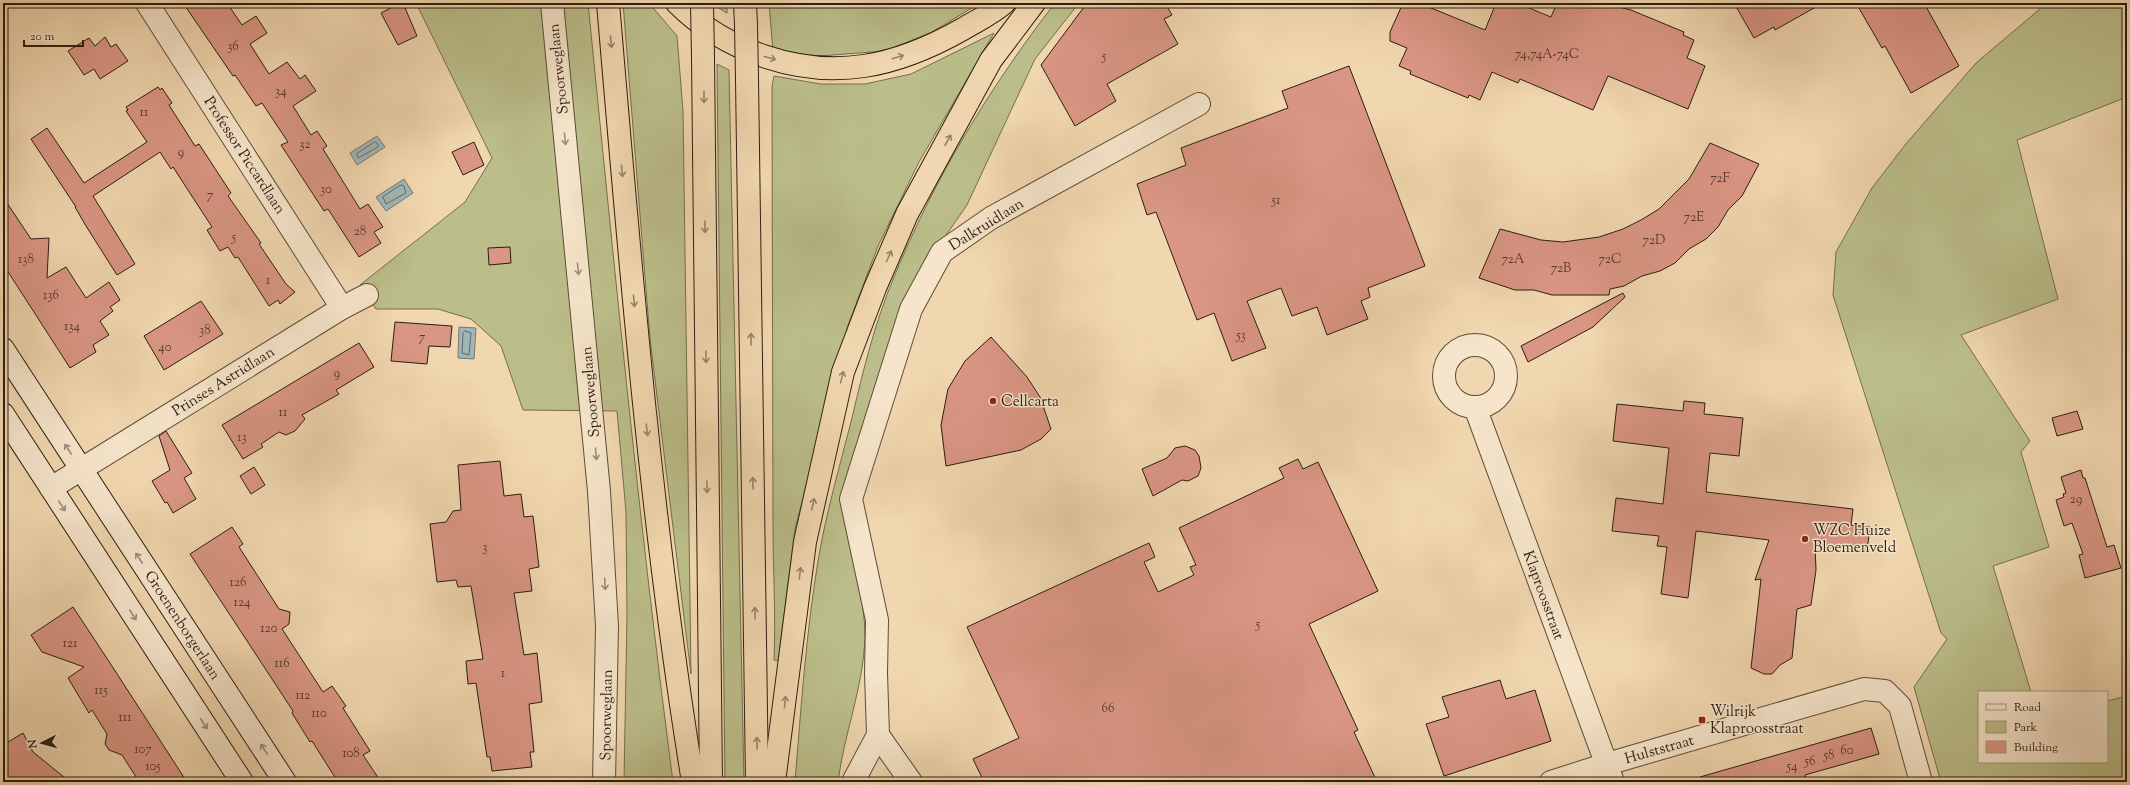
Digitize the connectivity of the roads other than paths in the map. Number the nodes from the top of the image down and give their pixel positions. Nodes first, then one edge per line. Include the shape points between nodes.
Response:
1 (147, 3) edge
2 (552, 3) edge
3 (608, 3) edge
4 (677, 3) edge
5 (702, 3) edge
6 (745, 3) edge
7 (1004, 3) edge
8 (1034, 3) edge
9 (1199, 104) dead end
10 (367, 295) dead end
11 (342, 308) junction
12 (3, 349) edge
13 (1475, 407) dead end
14 (3, 414) edge
15 (81, 469) junction
16 (51, 488) junction
17 (878, 736) junction
18 (1610, 773) edge
19 (242, 782) edge
20 (285, 782) edge
21 (604, 782) edge
22 (693, 782) edge
23 (712, 782) edge
24 (757, 782) edge
25 (774, 782) edge
26 (853, 782) edge
27 (911, 782) edge
28 (1551, 782) edge
29 (1921, 782) edge

1 - 11 street, Professor Piccardlaan
2 -> 21 street, Spoorweglaan via 599,491 607,626
3 -> 22 highway via 644,409
4 -> 7 highway via 720,36 752,53 786,62 824,67 864,66 899,57 941,42
5 -> 23 highway, bridge
24 -> 6 highway, bridge
25 -> 8 highway via 805,542 843,372 907,214 991,60
9 - 17 street, Dalkruidlaan via 991,218 942,252 911,309 851,499 877,620
10 - 11 street, Prinses Astridlaan
11 - 15 street, Prinses Astridlaan
15 -> 12 street, Groenenborgerlaan
13 - 18 street, Klaproosstraat
14 - 16 street
15 - 16 street
20 -> 15 street, Groenenborgerlaan
16 -> 19 street
17 - 26 street
17 - 27 street
18 - 28 street, Hulststraat
18 - 29 street, Hulststraat via 1864,689 1885,691 1900,706

